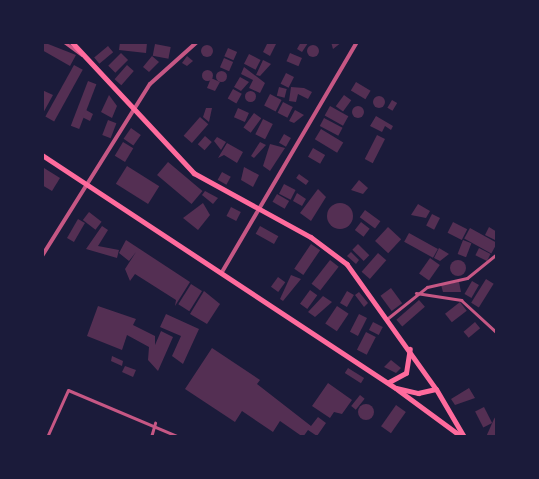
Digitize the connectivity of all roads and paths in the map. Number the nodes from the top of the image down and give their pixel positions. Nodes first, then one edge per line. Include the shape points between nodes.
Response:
1 (64, 42) edge
2 (72, 42) edge
3 (197, 42) edge
4 (357, 42) edge
5 (84, 56) junction
6 (134, 112) junction
7 (42, 155) edge
8 (88, 186) junction
9 (259, 209) junction
10 (497, 254) edge
11 (42, 256) edge
12 (222, 272) junction
13 (417, 293) junction
14 (388, 318) junction
15 (497, 333) edge
16 (410, 349) junction
17 (389, 382) junction
18 (396, 388) junction
19 (436, 389) junction
20 (155, 423) junction
21 (47, 437) edge
22 (151, 437) edge
23 (179, 437) edge
24 (463, 437) edge

1 - 5 street
2 - 5 main road
3 - 6 street via 157,76
4 - 9 street
5 - 6 main road
6 - 8 street
6 - 9 main road via 194,173
7 - 8 highway
8 - 11 street
8 - 12 highway
9 - 12 street
9 - 14 main road via 335,254
10 - 13 street via 467,278 438,282
12 - 17 highway
13 - 14 street
13 - 15 street via 460,300
14 - 16 main road
16 - 17 main road via 406,373
16 - 19 main road
17 - 18 highway
18 - 19 highway via 424,393
18 - 24 highway
19 - 24 highway
20 - 21 street via 68,390
20 - 22 street
20 - 23 street

